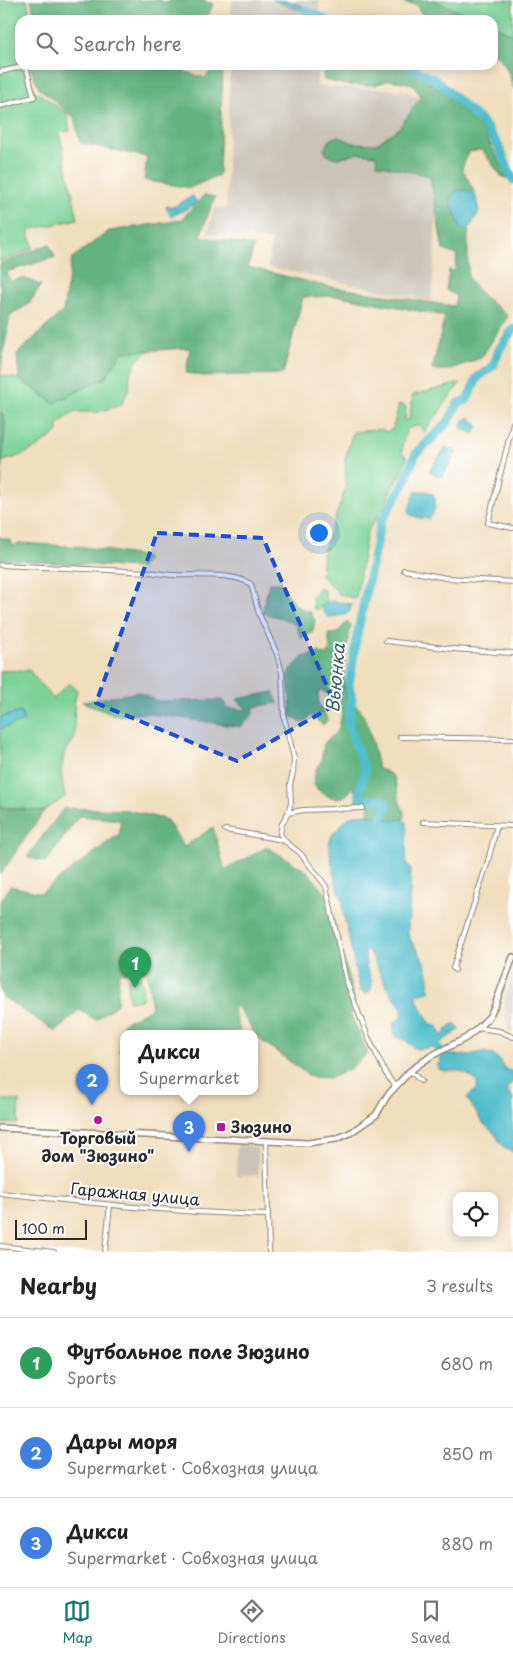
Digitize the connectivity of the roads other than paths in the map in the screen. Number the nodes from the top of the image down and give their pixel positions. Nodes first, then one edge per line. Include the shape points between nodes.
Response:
1 (15, 68) edge
2 (26, 70) edge
3 (0, 72) edge
4 (0, 106) edge
5 (513, 423) edge
6 (513, 528) edge
7 (0, 565) edge
8 (404, 570) dead end
9 (513, 582) edge
10 (386, 641) dead end
11 (513, 653) edge
12 (400, 737) dead end
13 (513, 739) edge
14 (363, 808) dead end
15 (288, 813) junction
16 (423, 822) dead end
17 (497, 825) junction
18 (513, 826) edge
19 (225, 830) dead end
20 (286, 842) junction
21 (513, 957) edge
22 (455, 970) dead end
23 (478, 1028) junction
24 (513, 1037) edge
25 (410, 1071) junction
26 (421, 1081) dead end
27 (395, 1086) junction
28 (0, 1128) edge
29 (266, 1141) junction
30 (0, 1193) edge
31 (110, 1205) junction
32 (268, 1215) junction
33 (0, 1246) edge
34 (54, 1252) edge
35 (105, 1252) edge
36 (269, 1252) edge

1 - 3 street
2 - 4 street via 34,97
5 - 6 street via 488,523
7 - 15 street via 206,574 251,584 282,673 284,718 294,758
8 - 9 street via 446,578
10 - 11 street
12 - 13 street
14 - 15 street
15 - 20 street via 280,834
16 - 17 street
17 - 18 street
17 - 22 street
19 - 20 street
20 - 27 street via 300,853 326,886 346,980 368,1037
21 - 23 street via 495,1005
23 - 24 street
23 - 25 street
25 - 26 street
25 - 27 street
27 - 29 street via 376,1115 336,1139 307,1143
28 - 29 street
29 - 32 street
30 - 31 street, Гаражная улица
31 - 32 street, Гаражная улица
31 - 35 street
32 - 36 street
33 - 34 street

